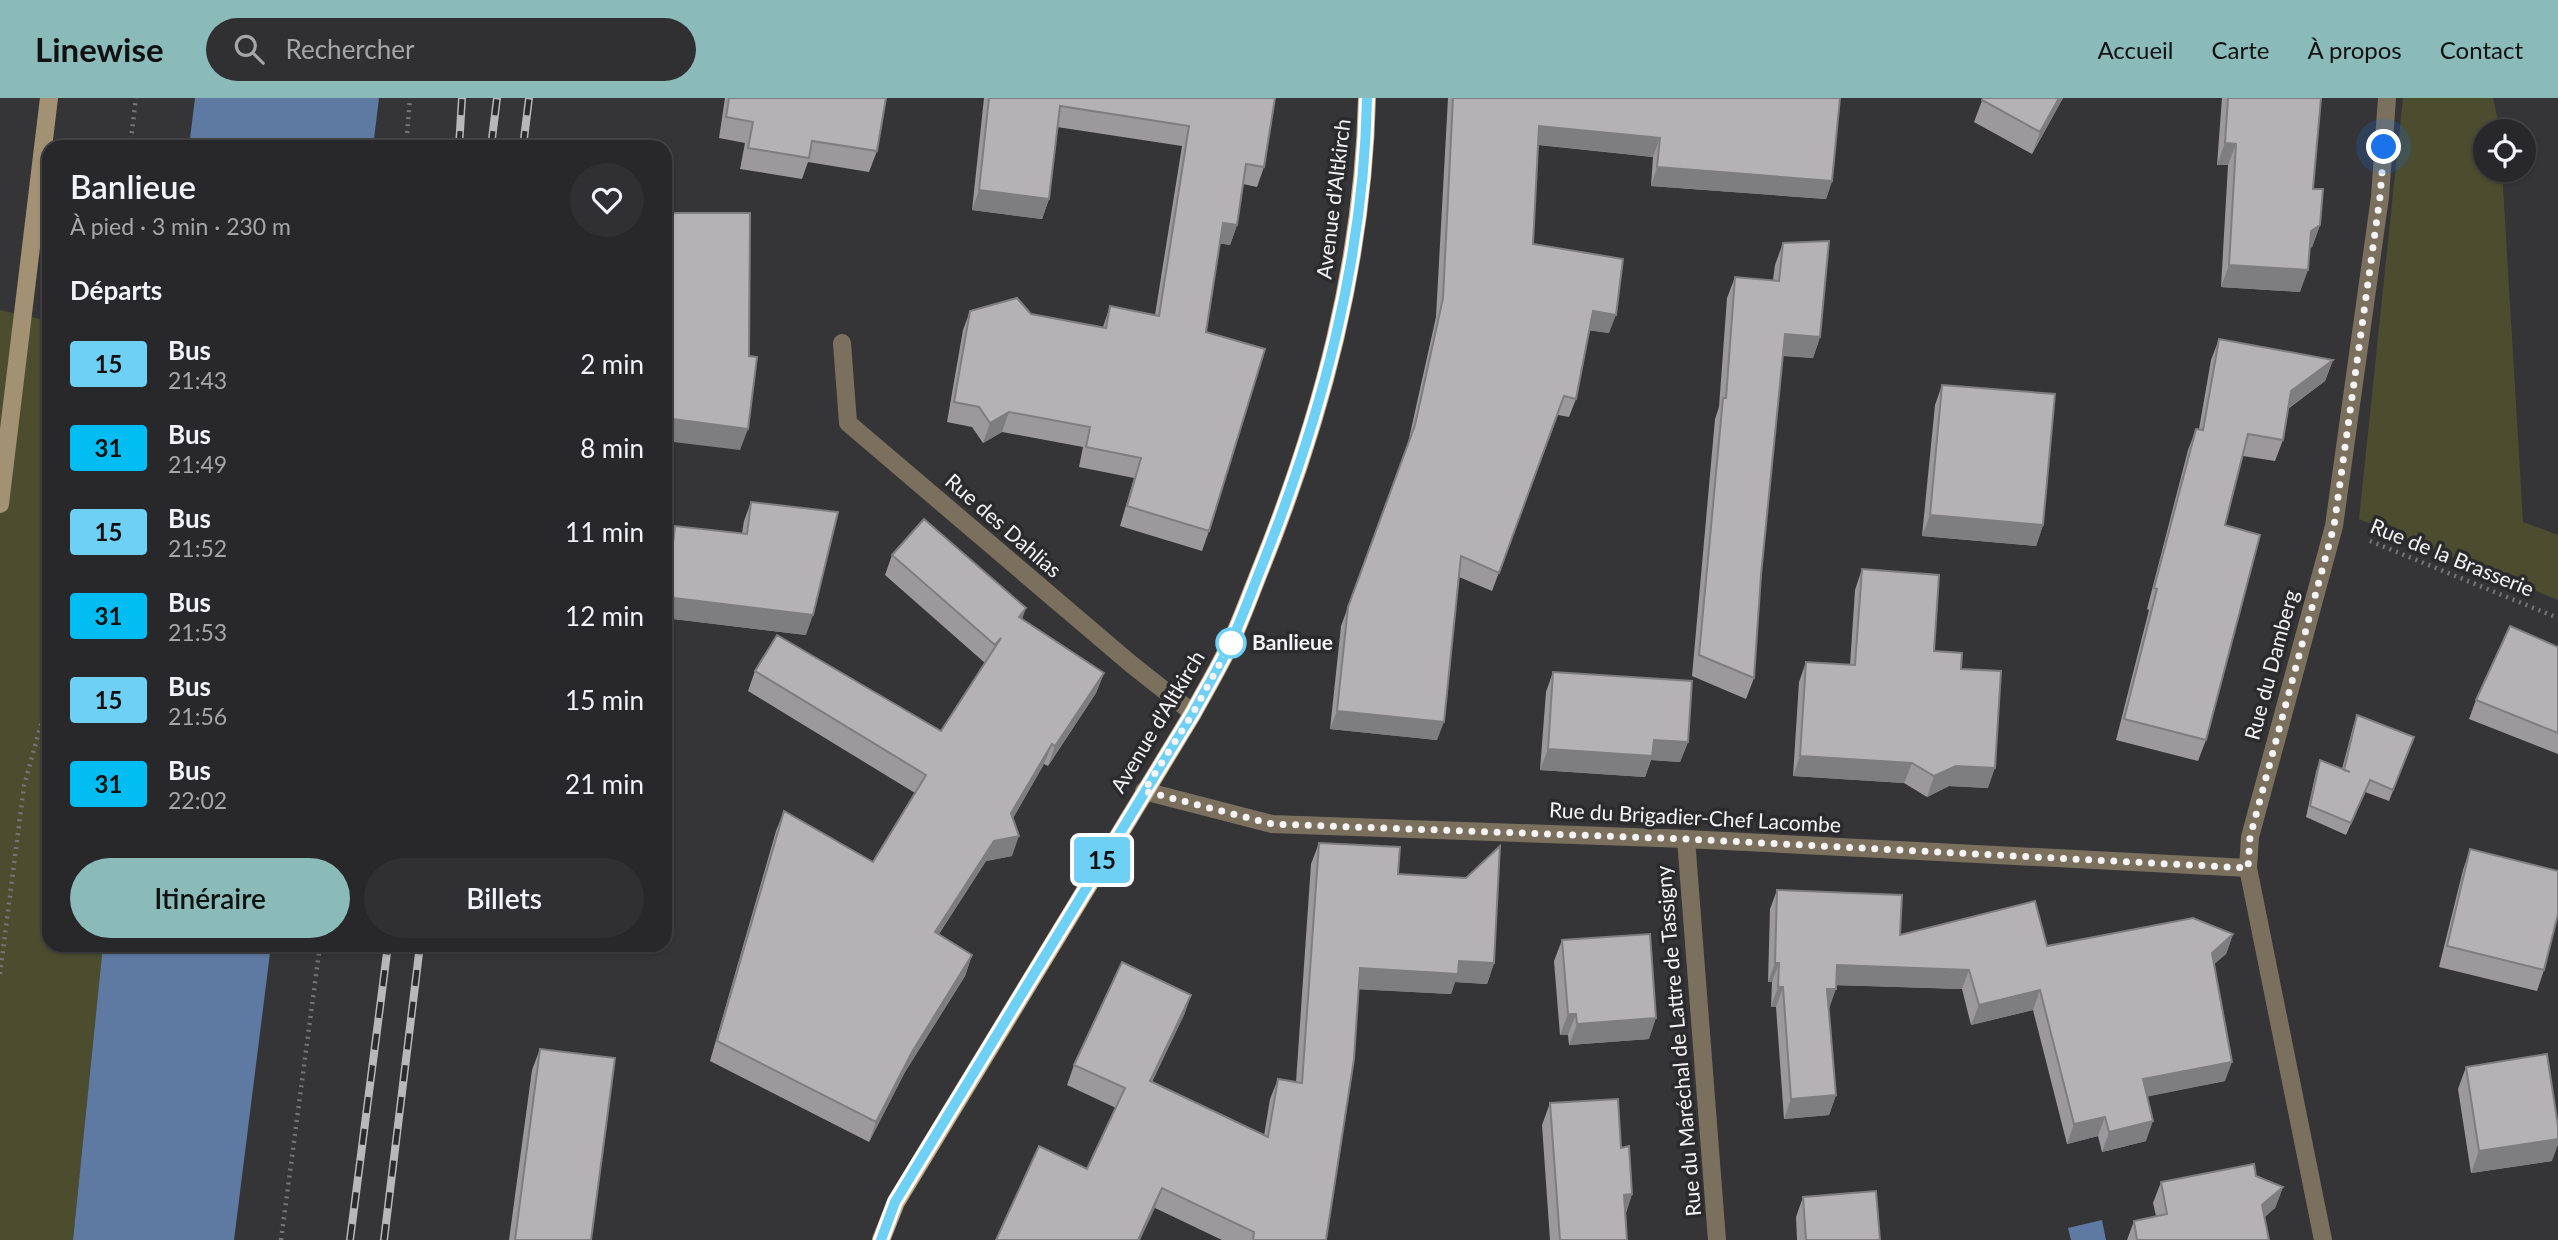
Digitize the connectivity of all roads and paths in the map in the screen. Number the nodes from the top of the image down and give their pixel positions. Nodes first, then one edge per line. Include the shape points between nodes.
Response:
1 (49, 98) edge
2 (136, 98) edge
3 (410, 98) edge
4 (1367, 98) edge
5 (2387, 98) edge
6 (44, 140) edge
7 (131, 140) edge
8 (407, 140) edge
9 (42, 156) edge
10 (842, 343) dead end
11 (0, 503) edge
12 (2334, 526) junction
13 (2558, 618) edge
14 (1193, 713) junction
15 (42, 720) edge
16 (1144, 791) junction
17 (1686, 839) junction
18 (2248, 868) junction
19 (319, 952) edge
20 (0, 974) edge
21 (281, 1240) edge
22 (881, 1240) edge
23 (1717, 1240) edge
24 (2323, 1240) edge

1 - 6 street
2 - 7 path
3 - 8 path
4 - 14 main road, Avenue d'Altkirch via 1366,152 1349,281 1323,392 1292,491 1231,643
5 - 12 street, Rue du Damberg via 2380,197
9 - 11 street
10 - 14 street, Rue des Dahlias via 848,423
12 - 13 path, Rue de la Brasserie
12 - 18 street, Rue du Damberg via 2250,837
14 - 16 main road, Avenue d'Altkirch
15 - 20 path via 24,786
16 - 17 street, Rue du Brigadier-Chef Lacombe via 1272,824
16 - 22 main road, Avenue d'Altkirch via 895,1202
17 - 18 street, Rue du Brigadier-Chef Lacombe
17 - 23 street, Rue du Maréchal de Lattre de Tassigny
18 - 24 street, Rue du Damberg
19 - 21 path

